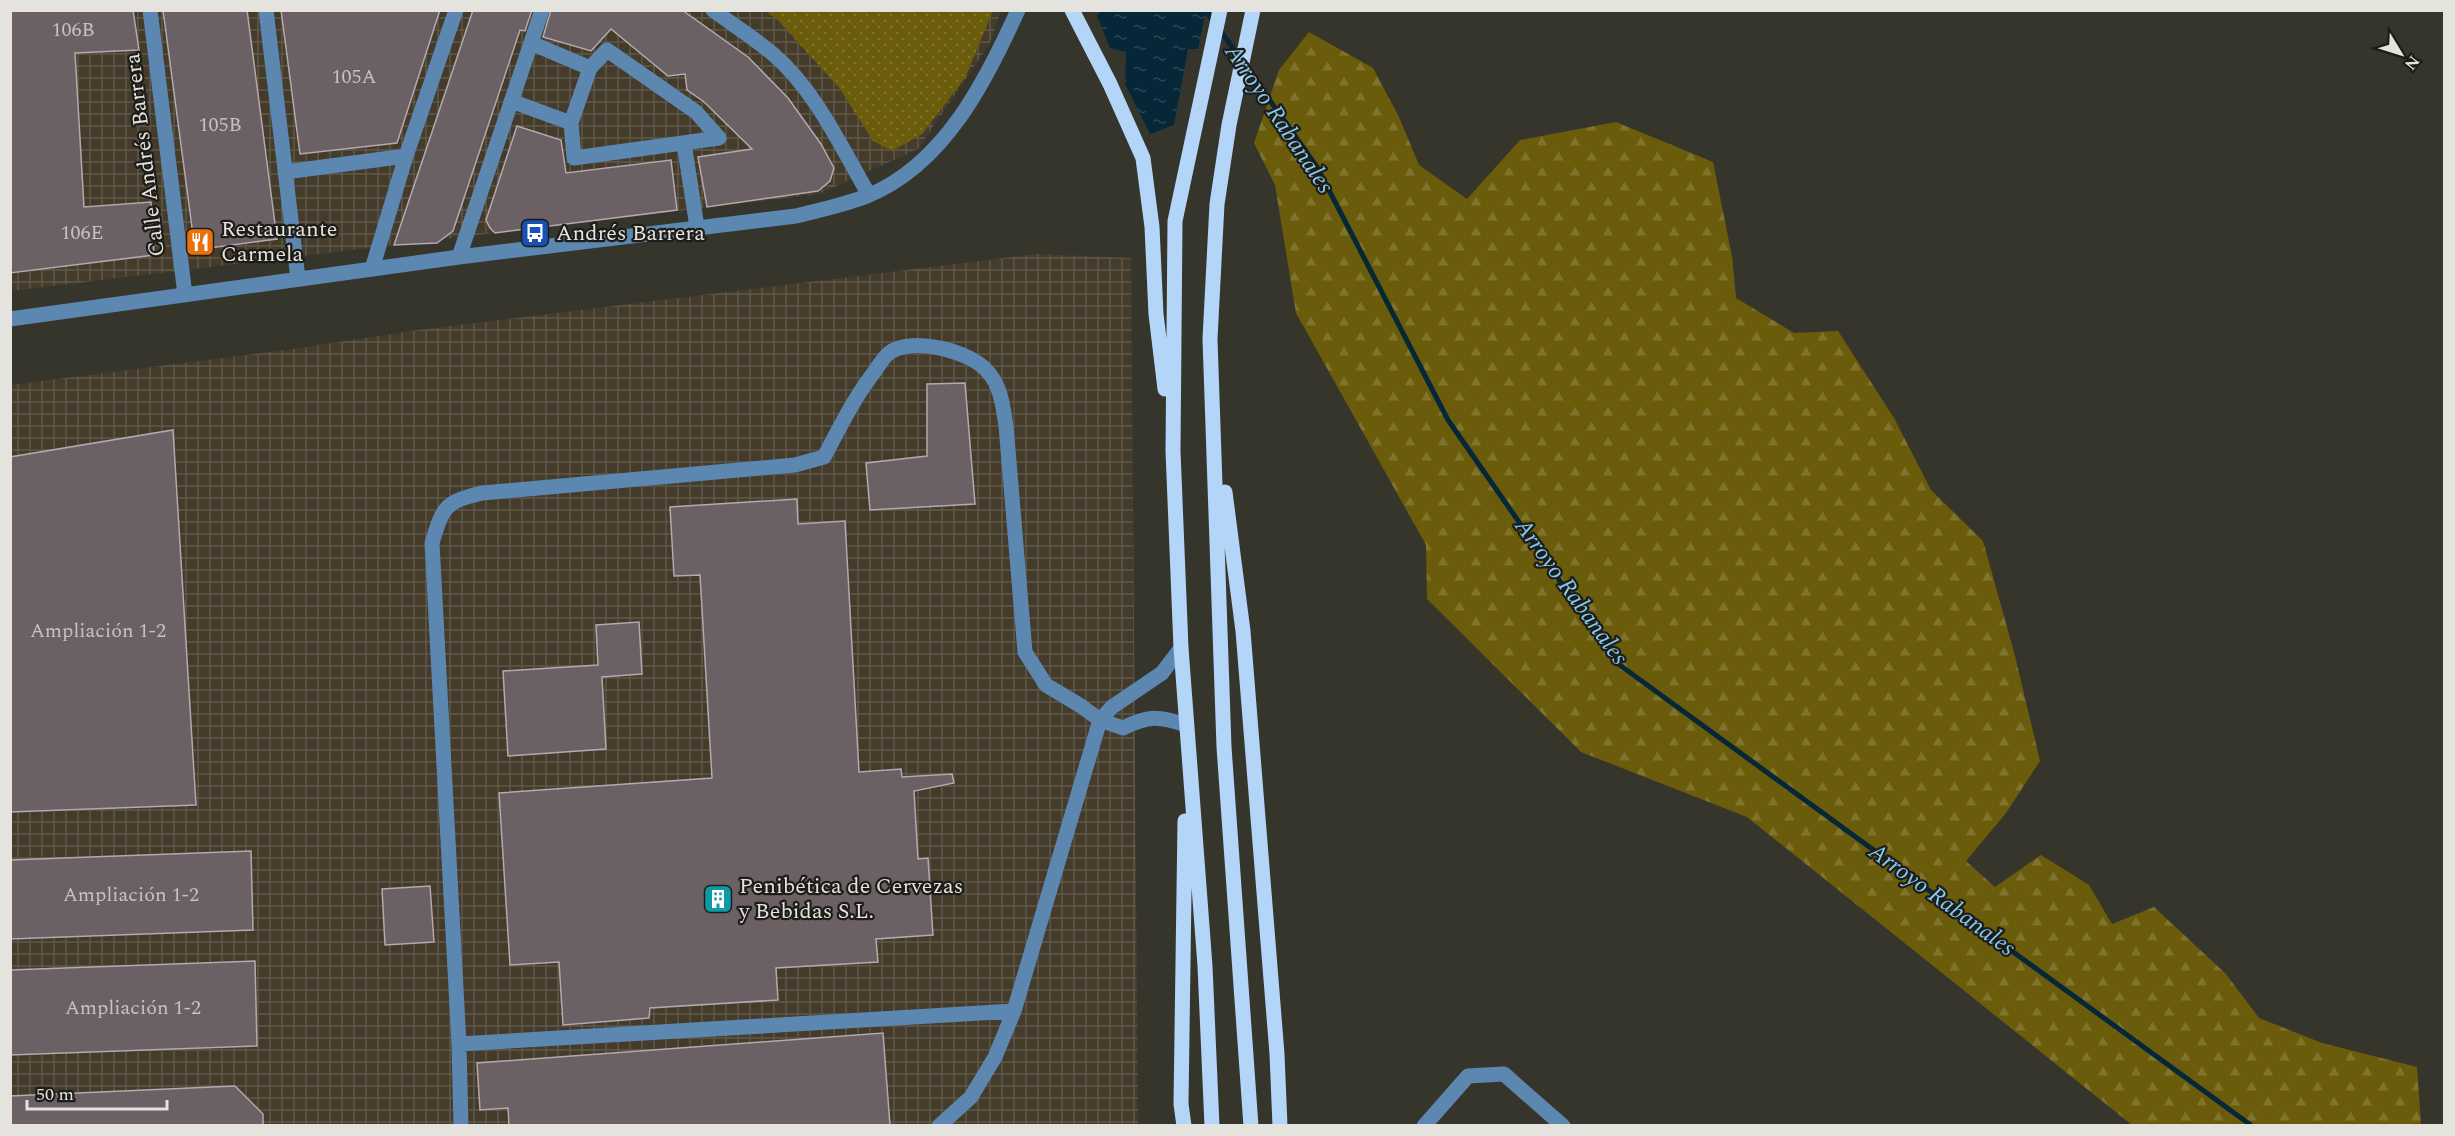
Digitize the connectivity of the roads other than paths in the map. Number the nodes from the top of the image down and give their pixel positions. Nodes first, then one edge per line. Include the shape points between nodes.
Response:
1 (150, 10) edge
2 (266, 10) edge
3 (456, 10) edge
4 (542, 10) edge
5 (713, 10) edge
6 (1009, 10) edge
7 (1018, 10) edge
8 (1072, 10) edge
9 (1220, 10) edge
10 (1253, 10) edge
11 (1007, 35) junction
12 (531, 43) junction
13 (590, 68) junction
14 (511, 101) junction
15 (571, 123) junction
16 (684, 143) junction
17 (406, 156) junction
18 (285, 172) junction
19 (869, 195) junction
20 (697, 227) junction
21 (459, 257) junction
22 (372, 269) junction
23 (298, 279) junction
24 (185, 295) junction
25 (10, 319) edge
26 (1210, 339) junction
27 (1173, 452) junction
28 (1181, 648) junction
29 (1100, 720) junction
30 (1186, 725) junction
31 (1014, 1011) junction
32 (459, 1044) junction
33 (1277, 1054) junction
34 (461, 1125) edge
35 (939, 1125) edge
36 (1182, 1125) edge
37 (1212, 1125) edge
38 (1251, 1125) edge
39 (1280, 1125) edge
40 (1288, 1125) edge
41 (1424, 1125) edge
42 (1563, 1125) edge

1 - 24 street, Calle Andrés Barrera
2 - 18 street
3 - 17 street
4 - 12 street
5 - 19 street via 774,55 795,77
6 - 11 street
7 - 11 street
8 - 27 main road via 1143,158
9 - 27 main road via 1174,221
10 - 26 main road via 1217,204
11 - 19 street via 963,112 929,155
12 - 13 street
12 - 14 street
13 - 15 street
13 - 16 street via 607,50 696,112 718,138
14 - 15 street
14 - 21 street
15 - 16 street via 574,158
16 - 20 street
17 - 18 street
17 - 22 street
18 - 23 street
19 - 20 street via 796,216
20 - 21 street
21 - 22 street
22 - 23 street
23 - 24 street
24 - 25 street
26 - 33 main road via 1227,519 1243,631
26 - 38 main road via 1224,747
27 - 28 main road
28 - 29 street via 1162,673 1112,707
28 - 30 main road
29 - 30 street via 1123,728 1143,718 1163,717
29 - 31 street
29 - 32 street via 1046,685 1025,652 1000,394 987,370 940,347 915,345 890,352 851,404 824,457 795,465 482,493 455,500 440,515 432,554
30 - 36 main road
30 - 37 main road
31 - 32 street
31 - 35 street via 995,1057 971,1097
32 - 34 street
33 - 39 main road
33 - 40 main road
41 - 42 street via 1468,1076 1504,1074

